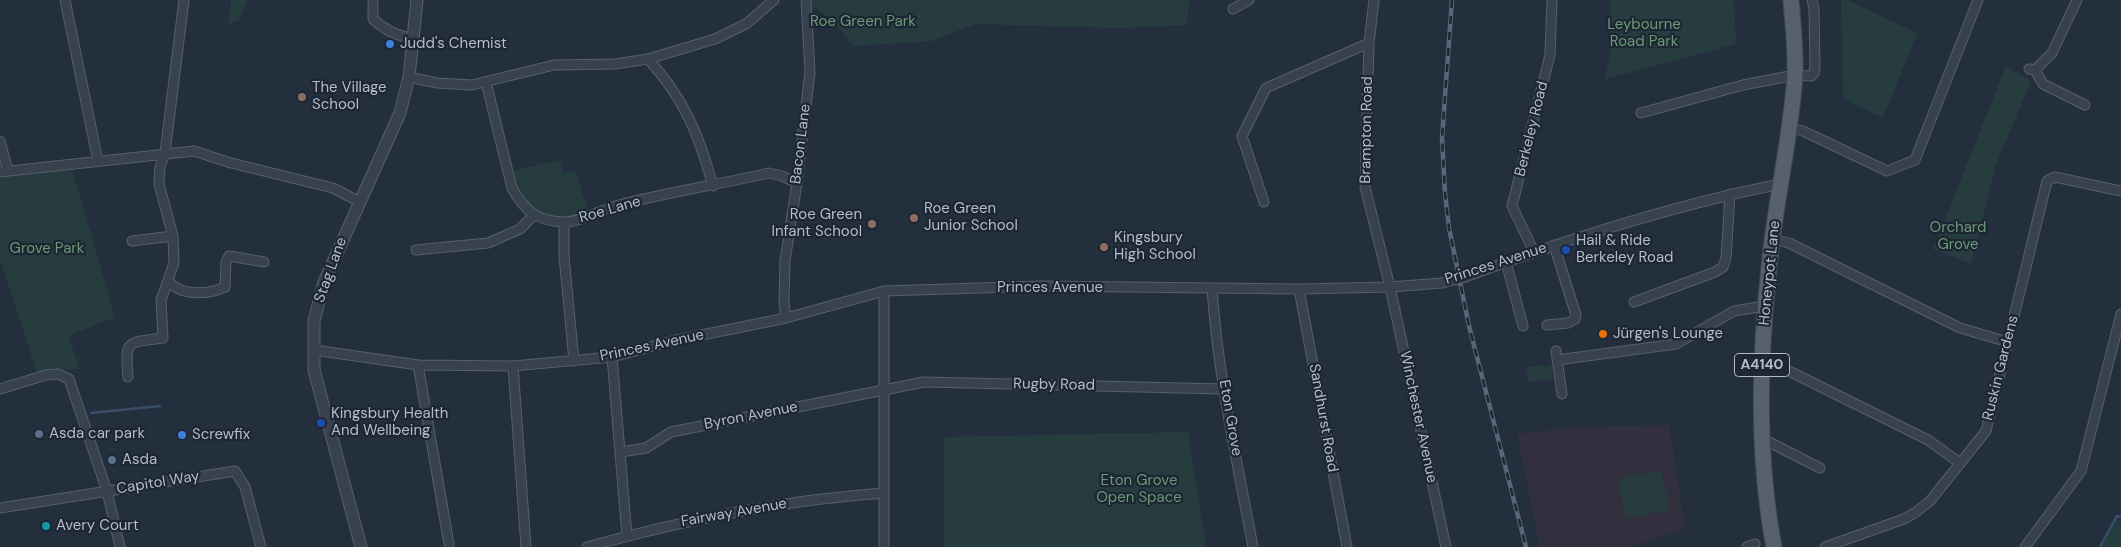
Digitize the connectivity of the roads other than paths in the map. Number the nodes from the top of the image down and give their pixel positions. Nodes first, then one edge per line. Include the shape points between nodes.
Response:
1 (65, 0) edge
2 (184, 0) edge
3 (417, 0) edge
4 (774, 0) edge
5 (806, 0) edge
6 (1249, 0) edge
7 (1374, 0) edge
8 (1552, 0) edge
9 (1791, 0) edge
10 (1812, 0) edge
11 (1978, 0) edge
12 (2077, 0) edge
13 (373, 2) dead end
14 (1233, 9) dead end
15 (414, 39) junction
16 (1369, 43) junction
17 (648, 59) junction
18 (1795, 75) junction
19 (409, 77) junction
20 (486, 82) junction
21 (2085, 105) dead end
22 (1641, 113) dead end
23 (1790, 128) junction
24 (0, 141) edge
25 (165, 154) junction
26 (98, 161) junction
27 (4, 171) edge
28 (797, 183) junction
29 (1781, 184) junction
30 (713, 186) junction
31 (2121, 191) edge
32 (1730, 194) junction
33 (360, 202) junction
34 (1264, 202) dead end
35 (534, 215) junction
36 (564, 222) junction
37 (173, 236) junction
38 (1772, 239) junction
39 (132, 241) dead end
40 (1554, 245) junction
41 (416, 250) dead end
42 (1534, 252) junction
43 (264, 262) dead end
44 (1506, 262) junction
45 (168, 282) junction
46 (1390, 287) junction
47 (1212, 289) junction
48 (1299, 289) junction
49 (884, 291) junction
50 (1634, 302) dead end
51 (1765, 306) junction
52 (2121, 314) edge
53 (786, 318) junction
54 (1547, 325) dead end
55 (1523, 326) dead end
56 (2008, 342) junction
57 (314, 350) junction
58 (612, 357) junction
59 (574, 361) junction
60 (418, 365) junction
61 (1762, 365) junction
62 (513, 366) junction
63 (128, 377) dead end
64 (884, 389) junction
65 (1224, 389) junction
66 (0, 390) edge
67 (1562, 394) dead end
68 (1761, 438) junction
69 (621, 452) junction
70 (1960, 463) junction
71 (1820, 468) dead end
72 (107, 491) junction
73 (884, 493) junction
74 (0, 508) edge
75 (627, 536) junction
76 (448, 544) dead end
77 (120, 547) edge
78 (261, 547) edge
79 (360, 547) edge
80 (526, 547) edge
81 (587, 547) edge
82 (884, 547) edge
83 (1253, 547) edge
84 (1346, 547) edge
85 (1446, 547) edge
86 (1774, 547) edge
87 (1826, 547) edge
88 (2025, 547) edge

1 - 26 street
2 - 25 street
3 - 15 street, Stag Lane
4 - 17 street via 746,24 723,35
5 - 28 street, Bacon Lane via 810,72
6 - 14 street
7 - 16 street, Brampton Road
8 - 42 street, Berkeley Road via 1550,55 1512,206
9 - 18 main road, Honeypot Lane / A4140
10 - 18 street via 1814,73 1811,76
11 - 23 street via 1915,160 1887,171 1803,130
12 - 21 street via 2052,52 2032,69 2043,84
13 - 15 street via 373,19 378,24 396,36
15 - 19 street, Stag Lane
16 - 34 street via 1266,88 1242,136
16 - 46 street, Brampton Road via 1365,186
17 - 20 street via 614,64 554,65
17 - 30 street via 682,103 702,146
18 - 22 street via 1743,85
18 - 23 main road, Honeypot Lane / A4140
19 - 20 street via 445,84
19 - 33 street, Stag Lane via 400,113
20 - 35 street via 512,188 519,201
23 - 29 main road, Honeypot Lane / A4140
24 - 27 street
25 - 26 street
25 - 33 street via 194,151 333,188
25 - 37 street via 159,184
26 - 27 street
28 - 30 street, Roe Lane via 769,173
28 - 53 street, Bacon Lane via 785,261
29 - 32 street, Princes Avenue
29 - 38 main road, Honeypot Lane / A4140
30 - 36 street, Roe Lane via 620,204
31 - 56 street, Ruskin Gardens via 2055,177 2047,181
32 - 40 street, Princes Avenue
32 - 50 street via 1723,267
33 - 57 street, Stag Lane via 324,282 314,321
35 - 36 street, Roe Lane
35 - 41 street via 520,229 488,243
36 - 59 street
37 - 39 street
37 - 45 street via 174,263
38 - 51 main road, Honeypot Lane / A4140
38 - 56 street via 1789,243 1960,328
40 - 42 street, Princes Avenue
40 - 54 street via 1576,315 1568,323
42 - 44 street, Princes Avenue
43 - 45 street via 229,256 226,258 226,287 220,290 189,293
44 - 46 street, Princes Avenue, bridge via 1465,278
44 - 55 street
45 - 63 street via 161,300 163,338 138,341 128,348
46 - 48 street, Princes Avenue
46 - 85 street, Winchester Avenue
47 - 48 street, Princes Avenue
47 - 49 street, Princes Avenue via 1042,286
47 - 65 street, Eton Grove
48 - 84 street, Sandhurst Road
49 - 53 street, Princes Avenue
49 - 64 street
51 - 61 main road, Honeypot Lane / A4140
51 - 67 street via 1734,311 1676,344 1557,355
52 - 88 street via 2081,471
53 - 58 street, Princes Avenue
56 - 70 street, Ruskin Gardens via 1986,431
57 - 60 street, Princes Avenue
57 - 79 street, Stag Lane via 314,370
58 - 59 street, Princes Avenue
58 - 69 street
59 - 62 street, Princes Avenue
60 - 62 street, Princes Avenue
60 - 76 street
61 - 68 main road, Honeypot Lane / A4140
61 - 70 street via 1777,366 1917,434
62 - 80 street
64 - 65 street, Rugby Road via 924,382
64 - 69 street, Byron Avenue via 671,432 646,448
64 - 73 street
65 - 83 street, Eton Grove
66 - 72 street via 46,375 58,374 69,379
68 - 71 street
68 - 86 main road, Honeypot Lane / A4140 via 1766,504
69 - 75 street
70 - 87 street, Ruskin Gardens via 1930,501 1916,512
72 - 74 street, Capitol Way
72 - 77 street
72 - 78 street, Capitol Way via 235,471 245,487
73 - 75 street, Fairway Avenue via 837,496 693,520
73 - 82 street
75 - 81 street, Fairway Avenue

